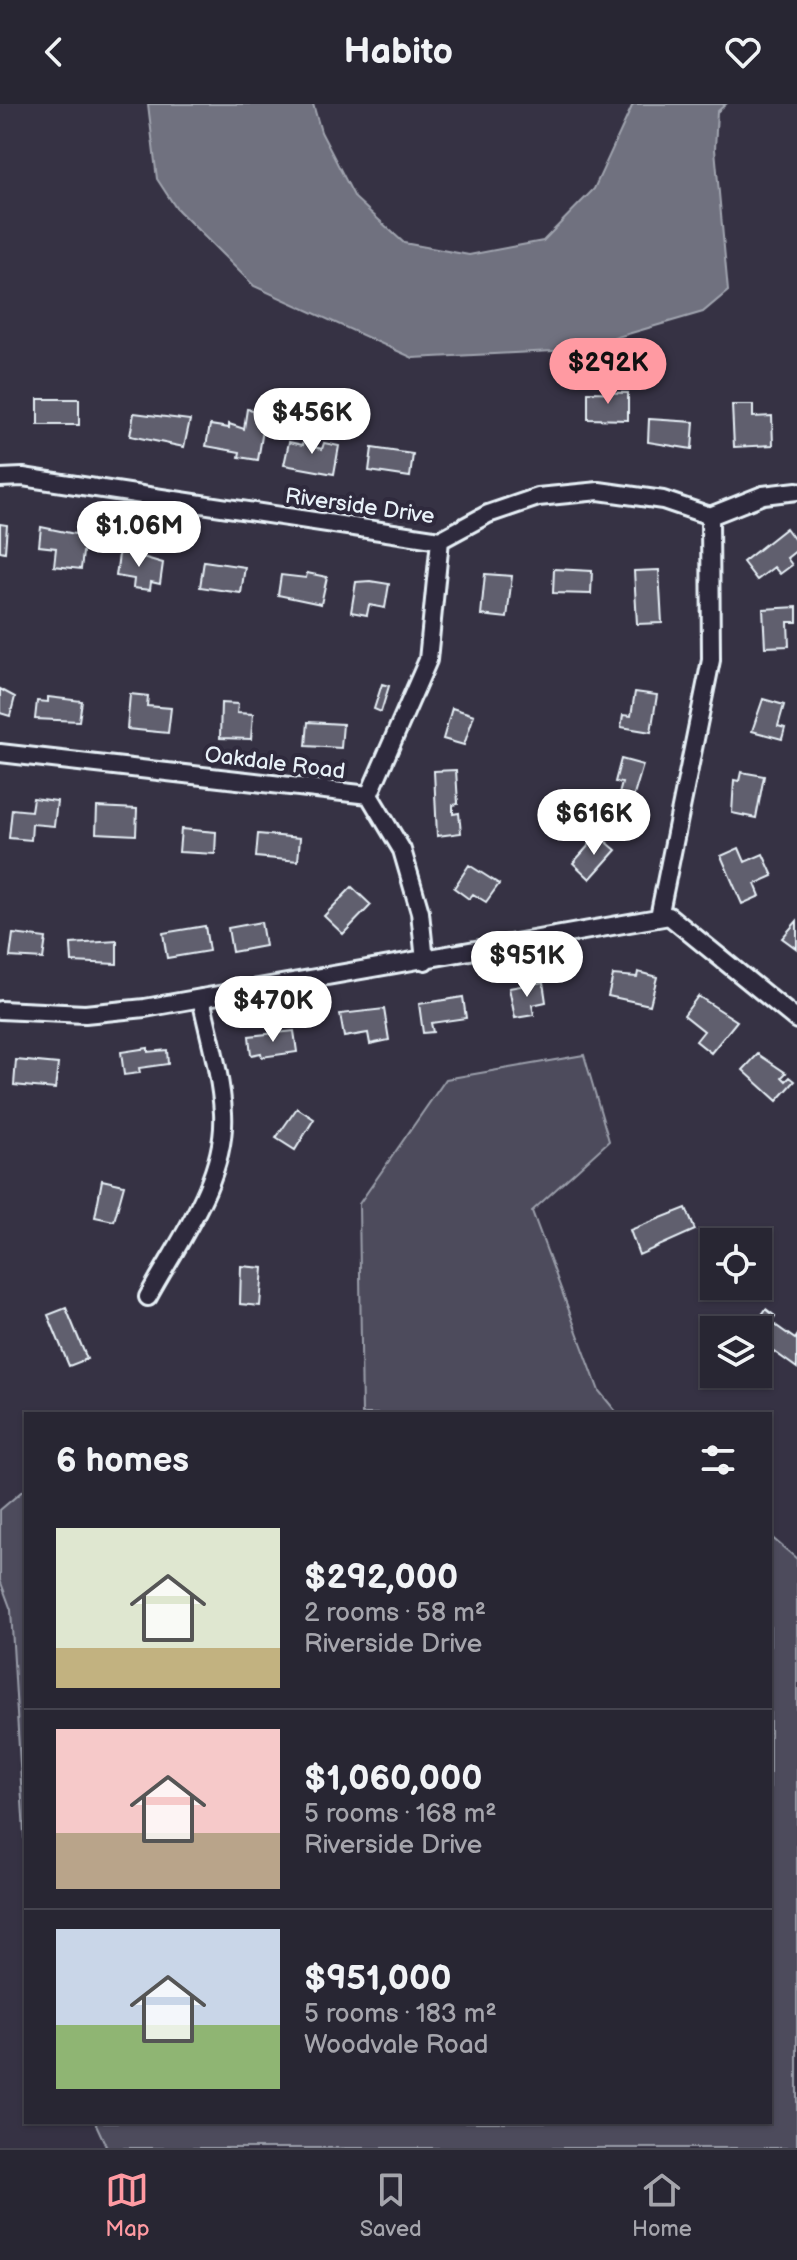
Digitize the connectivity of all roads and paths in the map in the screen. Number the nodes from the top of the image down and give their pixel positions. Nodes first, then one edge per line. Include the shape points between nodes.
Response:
1 (0, 478) edge
2 (797, 491) edge
3 (710, 516) junction
4 (440, 540) junction
5 (0, 753) edge
6 (369, 795) junction
7 (659, 917) junction
8 (425, 961) junction
9 (201, 998) junction
10 (0, 1010) edge
11 (797, 1020) edge
12 (148, 1297) dead end

1 - 4 street, Riverside Drive via 23,477
2 - 3 street via 763,495
3 - 4 street, Riverside Drive via 663,500 599,491 538,497 488,514
3 - 7 street via 711,660
4 - 6 street via 428,660
5 - 6 street, Oakdale Road
6 - 8 street, Oakdale Road via 402,850 420,912
7 - 8 street
7 - 11 street via 669,916
8 - 9 street
9 - 10 street via 85,1014
9 - 12 street via 223,1113 221,1147 204,1195

